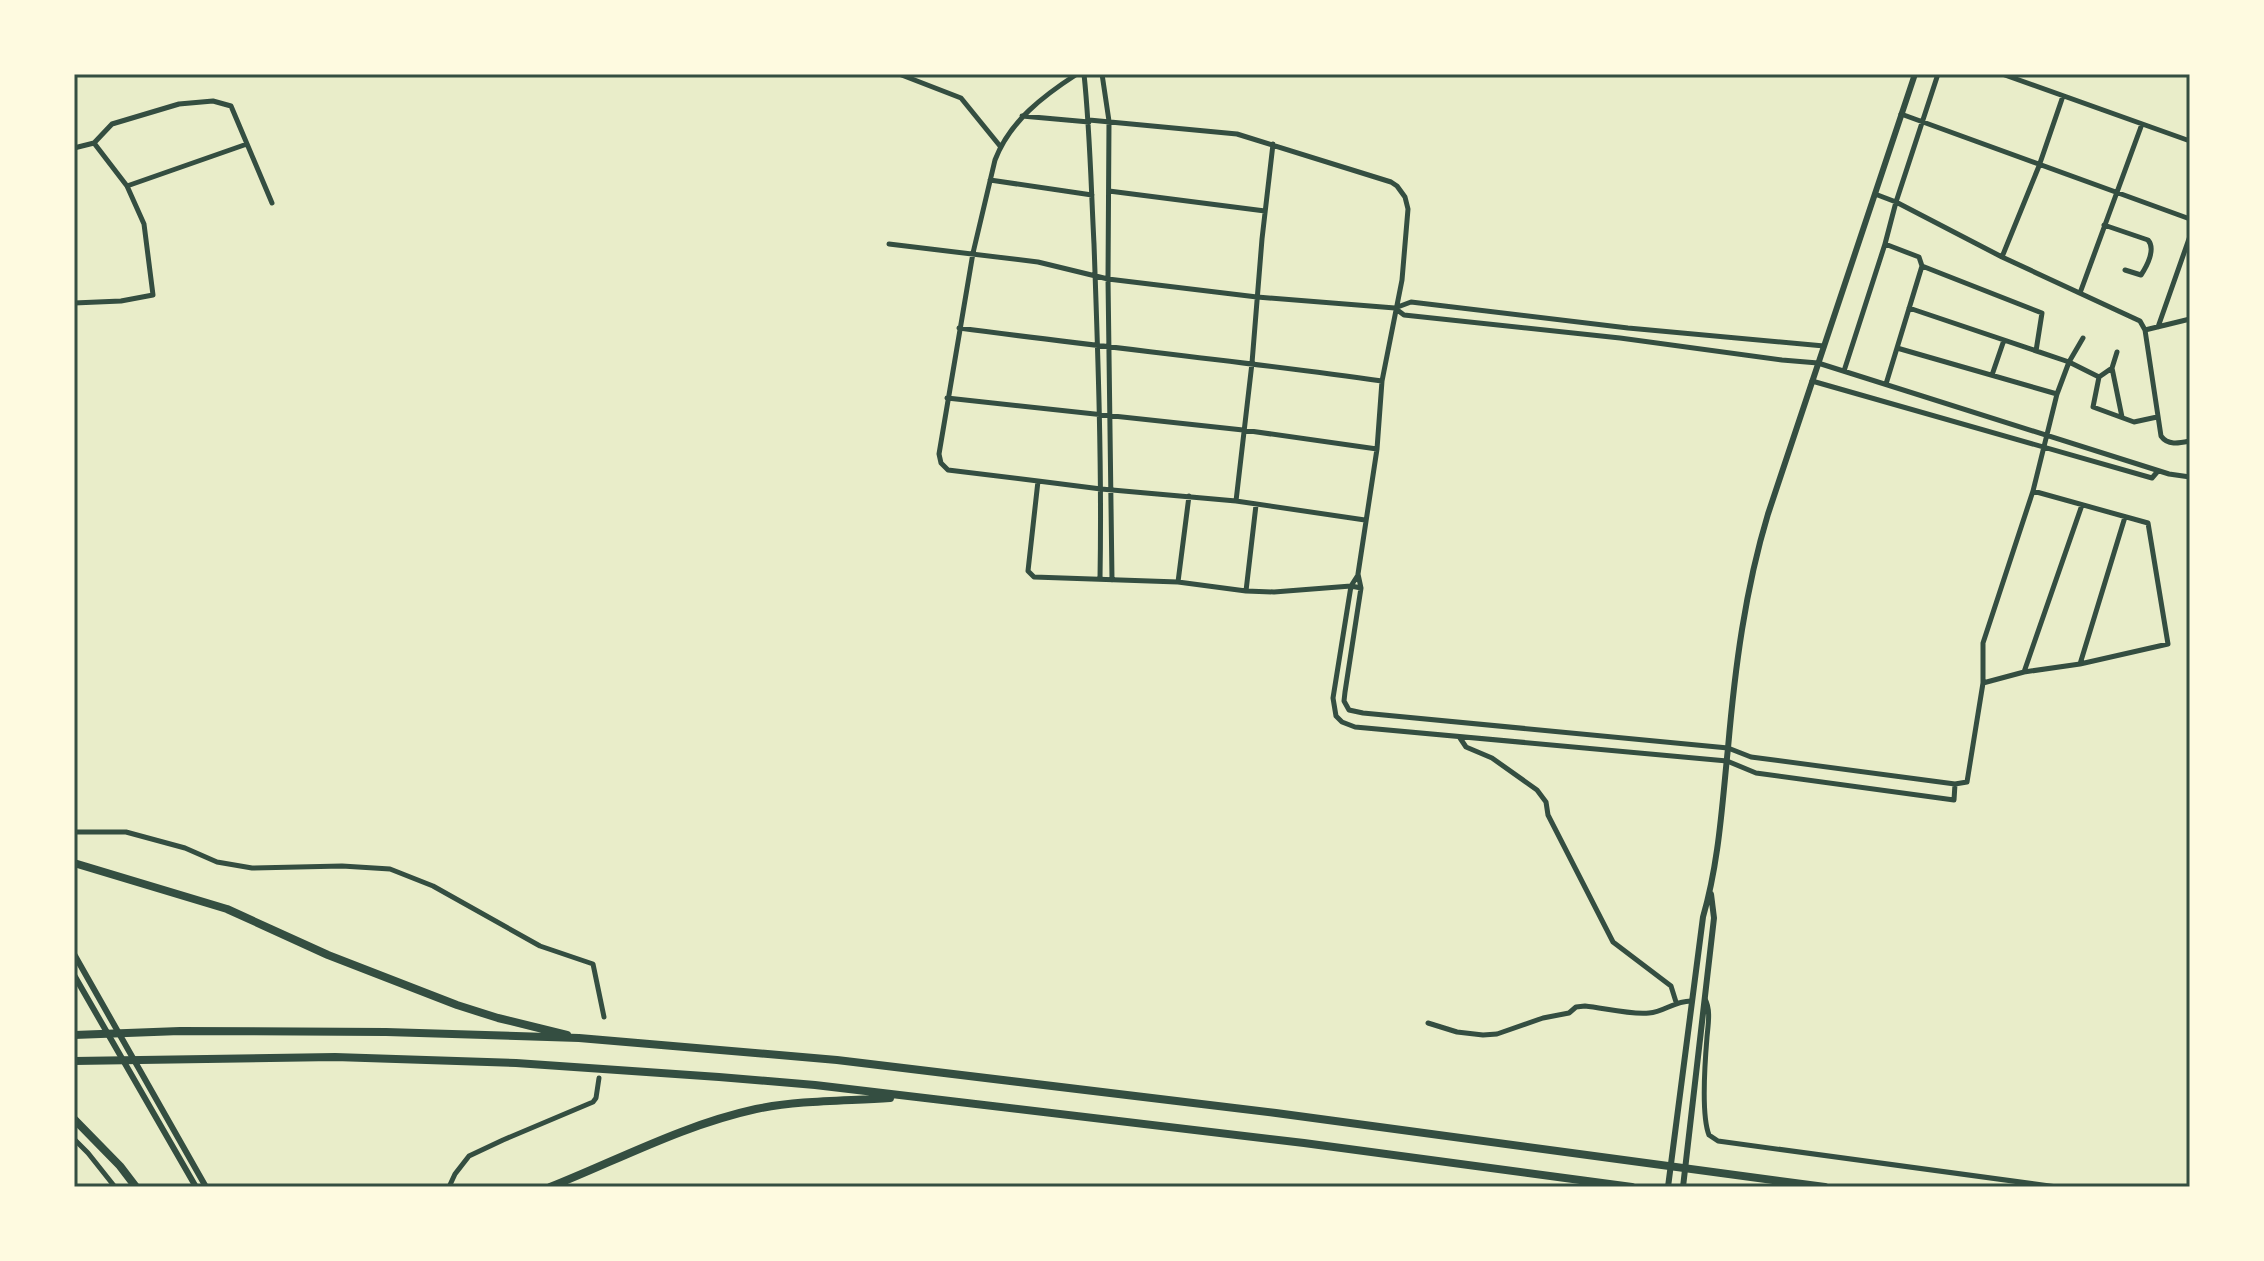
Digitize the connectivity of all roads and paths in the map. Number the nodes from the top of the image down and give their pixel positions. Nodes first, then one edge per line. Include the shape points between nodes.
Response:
1 (899, 74) edge
2 (1077, 74) edge
3 (1084, 74) edge
4 (1102, 74) edge
5 (1915, 74) edge
6 (1938, 74) edge
7 (2002, 74) edge
8 (2063, 96) junction
9 (1901, 114) junction
10 (1022, 116) junction
11 (1089, 121) junction
12 (1109, 121) junction
13 (1921, 122) junction
14 (2142, 124) junction
15 (2190, 141) edge
16 (94, 143) junction
17 (248, 144) junction
18 (1273, 144) junction
19 (1000, 146) junction
20 (74, 148) edge
21 (2039, 166) junction
22 (990, 180) junction
23 (127, 186) junction
24 (1109, 191) junction
25 (2116, 191) junction
26 (1875, 194) junction
27 (1092, 195) junction
28 (1896, 202) junction
29 (272, 203) dead end
30 (1265, 211) junction
31 (2190, 219) edge
32 (2104, 225) junction
33 (2190, 236) edge
34 (889, 244) dead end
35 (1885, 244) junction
36 (973, 253) junction
37 (2002, 257) junction
38 (1922, 266) junction
39 (2125, 270) dead end
40 (1096, 276) junction
41 (1108, 279) junction
42 (2080, 293) junction
43 (1257, 297) junction
44 (74, 303) edge
45 (1395, 308) junction
46 (1909, 308) junction
47 (2190, 319) edge
48 (2158, 327) junction
49 (959, 328) junction
50 (2145, 330) junction
51 (2083, 338) dead end
52 (2004, 340) junction
53 (1824, 346) junction
54 (1098, 347) junction
55 (1109, 348) junction
56 (1897, 348) junction
57 (2036, 351) junction
58 (2117, 352) dead end
59 (2069, 362) junction
60 (1252, 363) junction
61 (1818, 363) junction
62 (2112, 368) junction
63 (1844, 371) junction
64 (1992, 375) junction
65 (2099, 377) junction
66 (1382, 381) junction
67 (1812, 381) junction
68 (1886, 384) junction
69 (2057, 394) junction
70 (947, 398) junction
71 (1098, 415) junction
72 (1110, 417) junction
73 (2157, 417) junction
74 (2122, 418) junction
75 (1243, 430) junction
76 (2046, 435) junction
77 (2190, 441) edge
78 (2043, 448) junction
79 (1377, 449) junction
80 (2158, 471) junction
81 (2190, 477) edge
82 (1038, 481) junction
83 (1101, 489) junction
84 (1112, 489) junction
85 (2033, 491) junction
86 (1189, 496) junction
87 (1236, 501) junction
88 (1256, 505) junction
89 (2082, 505) junction
90 (2125, 517) junction
91 (1365, 520) junction
92 (1358, 574) junction
93 (1100, 579) junction
94 (1112, 580) junction
95 (1178, 582) junction
96 (1351, 586) junction
97 (1361, 588) junction
98 (1246, 591) junction
99 (2080, 664) junction
100 (2024, 672) junction
101 (1983, 683) junction
102 (1349, 710) junction
103 (1338, 719) junction
104 (1459, 737) junction
105 (1728, 748) junction
106 (1727, 761) junction
107 (1955, 784) junction
108 (74, 832) edge
109 (74, 863) edge
110 (1711, 891) junction
111 (76, 957) edge
112 (74, 975) edge
113 (1705, 999) junction
114 (1691, 1001) junction
115 (1676, 1002) junction
116 (604, 1017) dead end
117 (1428, 1023) dead end
118 (74, 1035) edge
119 (579, 1038) junction
120 (74, 1061) edge
121 (599, 1078) dead end
122 (910, 1097) junction
123 (74, 1119) edge
124 (74, 1139) edge
125 (115, 1187) edge
126 (136, 1187) edge
127 (196, 1187) edge
128 (206, 1187) edge
129 (449, 1187) edge
130 (550, 1187) edge
131 (1632, 1187) edge
132 (1668, 1187) edge
133 (1683, 1187) edge
134 (1825, 1187) edge
135 (2057, 1187) edge

1 - 19 street via 961,98
2 - 10 street
3 - 11 street
4 - 12 street
5 - 9 street
6 - 13 street
7 - 8 street
8 - 14 street
8 - 21 street
9 - 13 street
9 - 26 street
10 - 11 street
10 - 19 street
11 - 12 street
11 - 27 street
12 - 18 street via 1237,134
12 - 24 street
13 - 21 street
13 - 28 street
14 - 15 street
14 - 25 street
16 - 17 street via 112,124 179,104 213,101 231,106
16 - 20 street
16 - 23 street
17 - 23 street
17 - 29 street
18 - 30 street
18 - 45 street via 1397,186 1408,209
19 - 22 street
21 - 25 street
21 - 37 street
22 - 27 street
22 - 36 street
23 - 44 street via 144,224 153,295
24 - 30 street
24 - 41 street
25 - 31 street
25 - 32 street
26 - 28 street
26 - 53 street
27 - 40 street
28 - 35 street
28 - 37 street
30 - 43 street
32 - 39 street via 2152,244 2141,275
32 - 42 street
33 - 48 street
34 - 36 street
35 - 38 street via 1919,257
35 - 63 street
36 - 40 street
36 - 49 street
37 - 42 street
38 - 46 street
38 - 57 street via 2042,313
40 - 41 street
40 - 54 street
41 - 43 street
41 - 55 street
42 - 50 street via 2138,320
43 - 45 street
43 - 60 street
45 - 53 street via 1411,302
45 - 61 street via 1404,315
45 - 66 street
46 - 52 street
46 - 56 street
47 - 48 street
48 - 50 street
49 - 54 street
49 - 70 street
50 - 73 street
51 - 59 street
52 - 57 street
52 - 64 street
53 - 61 street
54 - 55 street
54 - 71 street
55 - 60 street
55 - 72 street
56 - 64 street
56 - 68 street
57 - 59 street
58 - 62 street
59 - 65 street
59 - 69 street
60 - 66 street
60 - 75 street
61 - 63 street
61 - 67 street
62 - 65 street
62 - 74 street
63 - 68 street
64 - 69 street
65 - 74 street via 2093,407
66 - 79 street
67 - 78 street
67 - 105 street via 1751,574
68 - 76 street
69 - 76 street
70 - 71 street
70 - 82 street via 939,454 944,467
71 - 72 street
71 - 83 street
72 - 75 street
72 - 84 street
73 - 74 street via 2134,422
73 - 77 street via 2163,440
75 - 79 street
75 - 87 street
76 - 78 street
76 - 80 street
78 - 80 street via 2152,478
78 - 85 street
79 - 91 street
80 - 81 street
82 - 83 street
82 - 93 street via 1028,571 1034,577
83 - 84 street
83 - 93 street
84 - 86 street
84 - 94 street
85 - 89 street
85 - 101 street via 1983,643
86 - 87 street
86 - 95 street
87 - 88 street
88 - 91 street
88 - 98 street
89 - 90 street
89 - 100 street
90 - 99 street
90 - 99 street via 2148,523 2168,644
91 - 92 street
92 - 96 street
92 - 97 street
93 - 94 street
94 - 95 street
95 - 98 street
96 - 97 street
96 - 98 street
96 - 103 street via 1333,698
97 - 102 street via 1344,701
99 - 100 street
100 - 101 street
101 - 107 street via 1967,782
102 - 103 street
102 - 105 street
103 - 104 street via 1355,727
104 - 106 street
104 - 115 street via 1466,747 1492,758 1543,796 1613,942 1671,986
105 - 106 street
105 - 107 street via 1751,757
106 - 107 street via 1756,773 1954,800
106 - 110 street
108 - 116 street via 126,832 252,868 371,867 404,873 540,946 593,964
109 - 119 highway via 227,909 457,1005
110 - 113 street via 1714,918
110 - 114 street
111 - 128 street
112 - 127 street
113 - 133 street
113 - 135 street via 1706,1121 1709,1135 1718,1141
114 - 115 street
114 - 132 street
115 - 117 street via 1647,1013 1576,1007 1497,1034 1457,1032
118 - 119 highway via 386,1032
119 - 134 highway via 1098,1090
120 - 122 highway via 335,1057 516,1063
121 - 129 street via 593,1102 469,1156
122 - 130 highway via 798,1103 744,1112 672,1134
122 - 131 highway
123 - 126 highway
124 - 125 street

